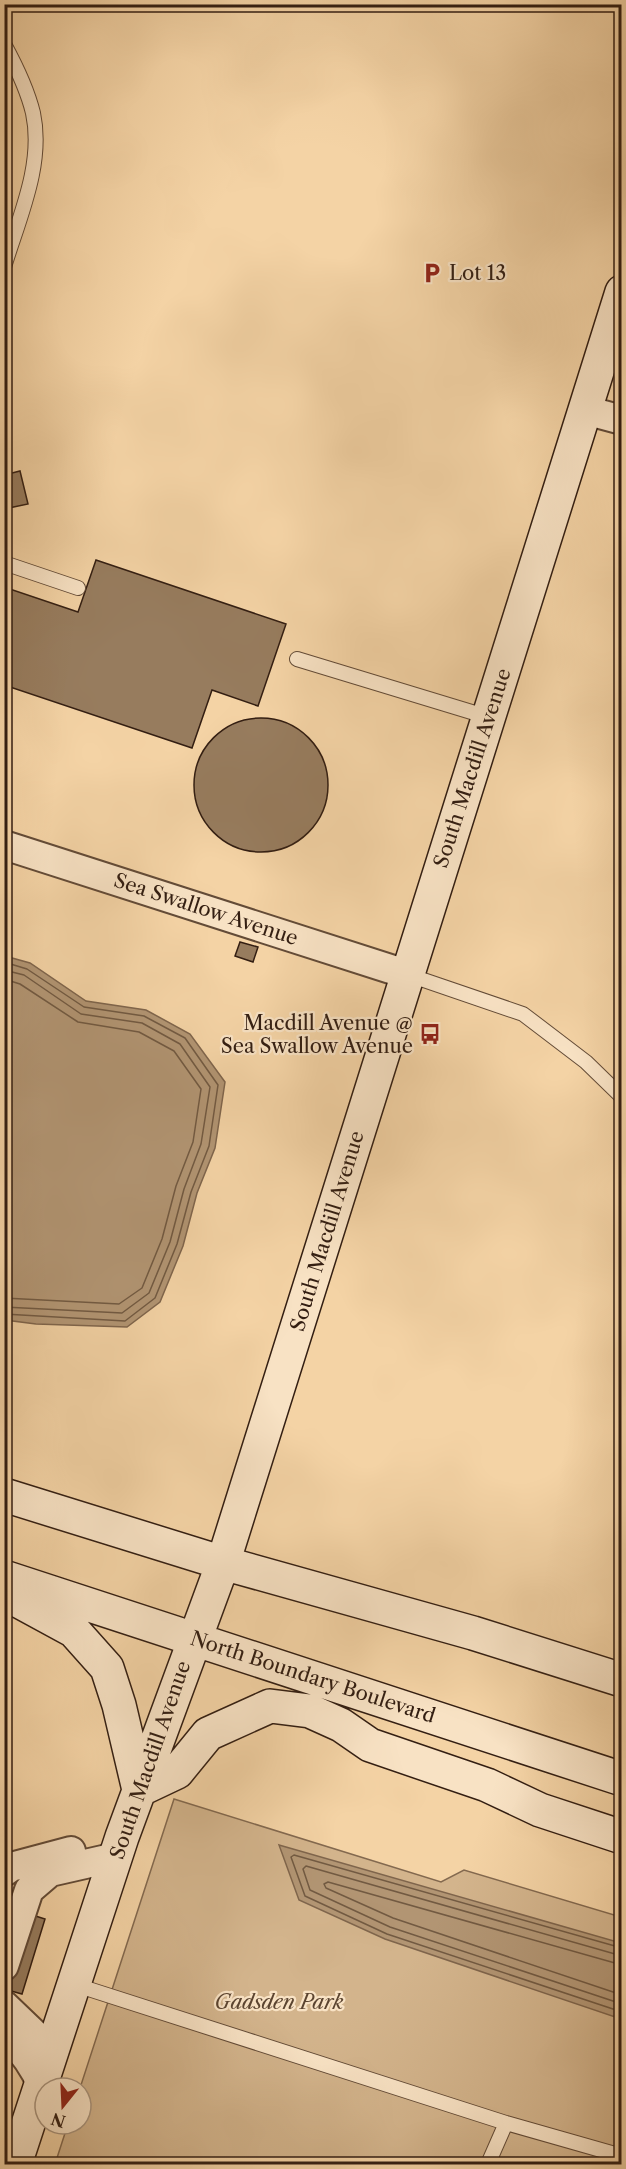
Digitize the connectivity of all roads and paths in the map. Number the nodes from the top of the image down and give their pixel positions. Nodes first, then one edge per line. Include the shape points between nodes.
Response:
1 (4, 44) edge
2 (4, 267) edge
3 (621, 292) edge
4 (585, 410) junction
5 (621, 420) edge
6 (4, 563) edge
7 (78, 588) dead end
8 (297, 659) dead end
9 (488, 717) junction
10 (4, 845) edge
11 (406, 974) junction
12 (621, 1097) edge
13 (4, 1495) edge
14 (223, 1563) junction
15 (4, 1577) edge
16 (4, 1593) edge
17 (194, 1637) junction
18 (621, 1680) edge
19 (621, 1779) edge
20 (139, 1790) junction
21 (621, 1837) edge
22 (119, 1847) junction
23 (4, 1872) edge
24 (4, 1966) edge
25 (76, 1985) junction
26 (4, 2005) edge
27 (4, 2033) edge
28 (53, 2052) junction
29 (37, 2076) edge
30 (45, 2076) edge
31 (33, 2111) edge
32 (506, 2123) junction
33 (621, 2156) edge
34 (15, 2164) edge
35 (488, 2164) edge

1 - 2 lane via 24,83 36,144 32,175
3 - 4 main road, South Macdill Avenue
4 - 5 street
4 - 9 main road, South Macdill Avenue
6 - 7 lane
8 - 9 lane
9 - 11 main road, South Macdill Avenue
10 - 11 street, Sea Swallow Avenue
11 - 12 lane via 523,1014 586,1062
11 - 14 main road, South Macdill Avenue
13 - 14 main road
14 - 17 main road, South Macdill Avenue
14 - 18 main road via 473,1633
15 - 17 main road, North Boundary Boulevard
16 - 20 main road via 74,1631 107,1668
17 - 19 main road, North Boundary Boulevard
17 - 20 main road, South Macdill Avenue
20 - 21 main road via 177,1772 208,1734 270,1706 310,1711 341,1725 370,1745
20 - 22 main road, South Macdill Avenue
22 - 23 street via 11,1867
22 - 24 street via 50,1872 29,1890
22 - 25 main road, South Macdill Avenue
25 - 28 main road, South Macdill Avenue
25 - 32 lane
26 - 28 street
27 - 29 street via 23,2053
28 - 30 main road, South Macdill Avenue
31 - 34 main road, South Macdill Avenue
32 - 33 lane
32 - 35 lane

